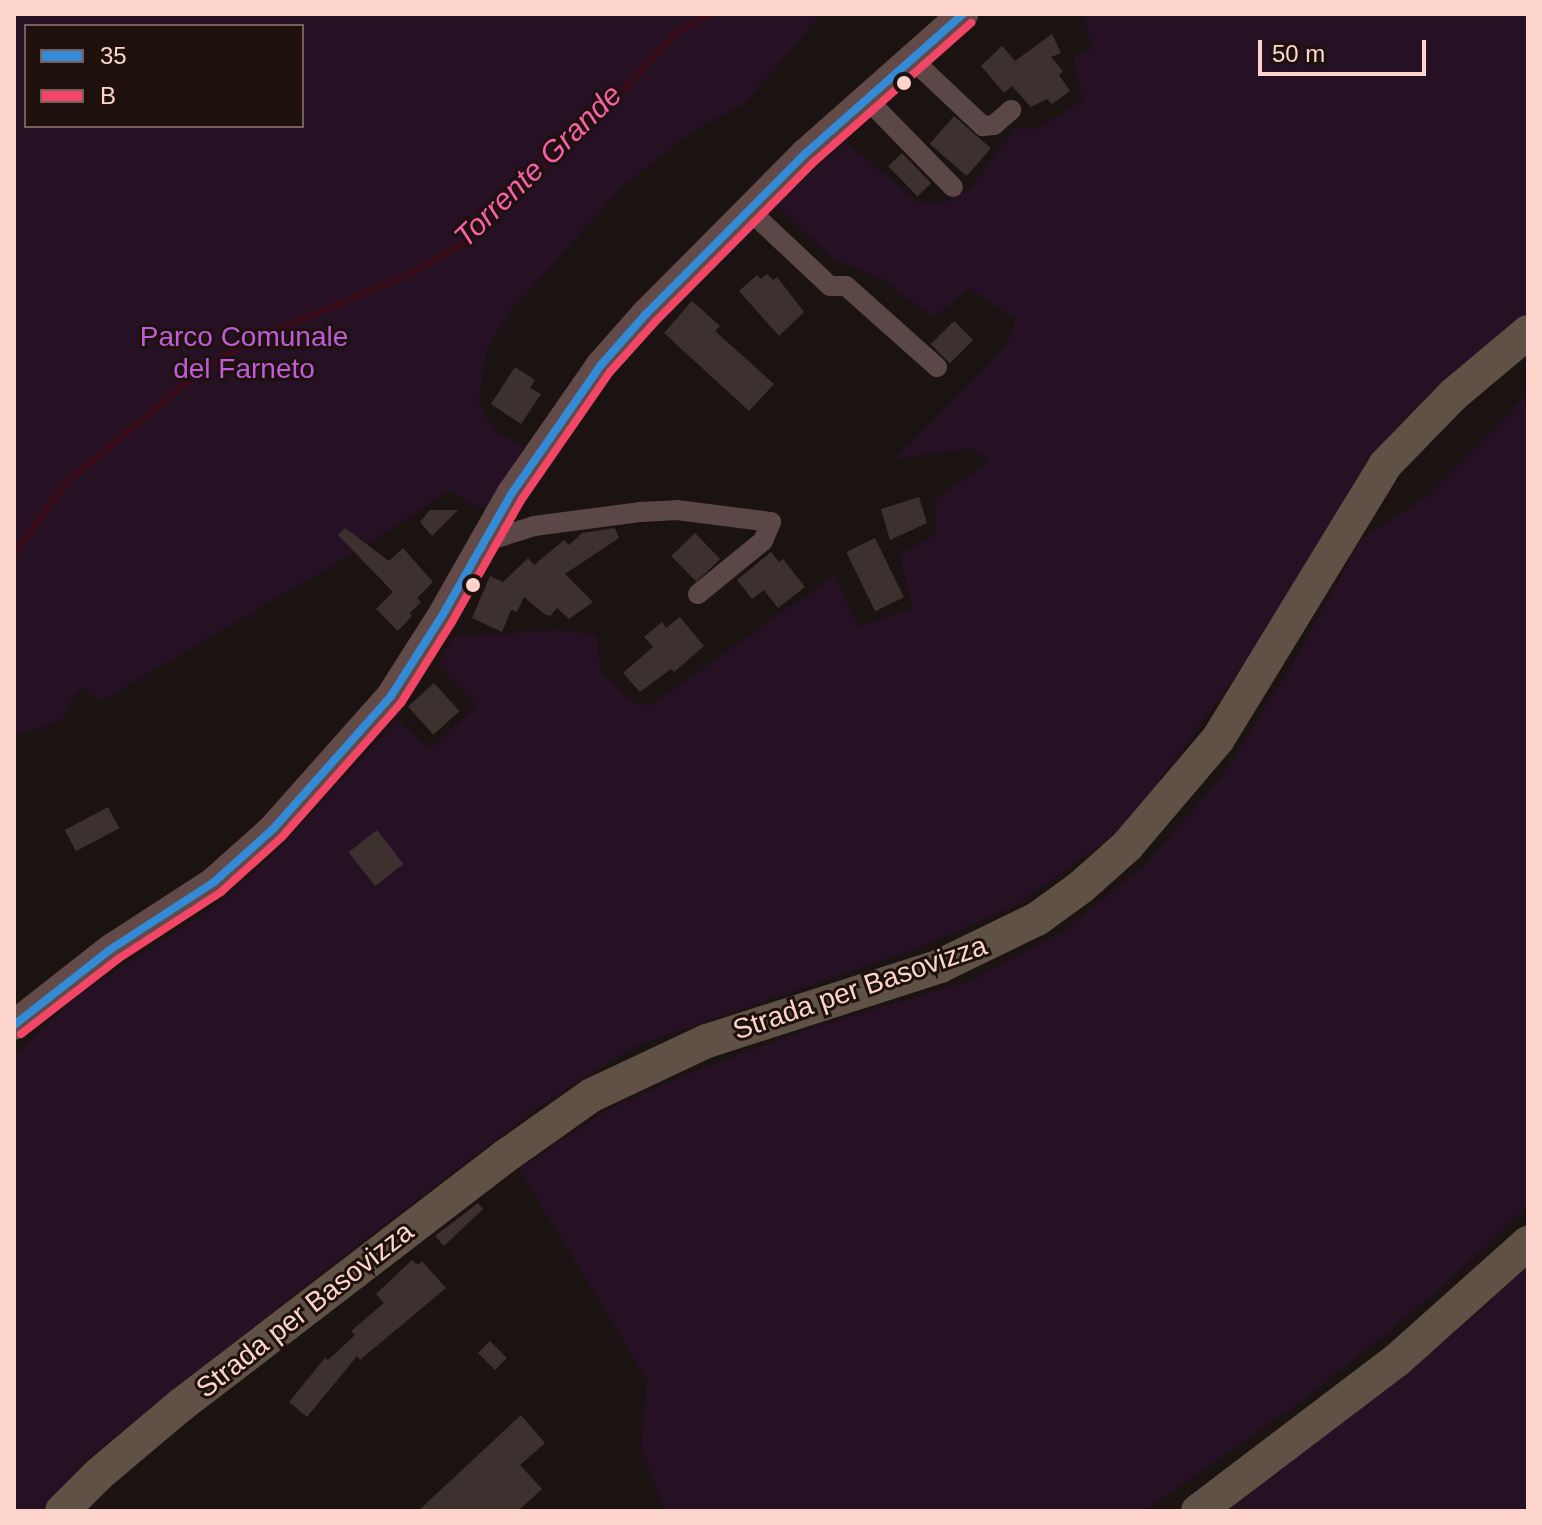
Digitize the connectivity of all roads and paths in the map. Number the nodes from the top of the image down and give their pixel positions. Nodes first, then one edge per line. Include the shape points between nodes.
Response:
1 (963, 15) edge
2 (914, 61) junction
3 (867, 99) junction
4 (1011, 110) dead end
5 (953, 187) dead end
6 (749, 210) junction
7 (1528, 332) edge
8 (937, 367) dead end
9 (484, 542) junction
10 (698, 594) dead end
11 (14, 1025) edge
12 (1528, 1243) edge
13 (62, 1511) edge
14 (1198, 1511) edge

1 - 2 street
2 - 3 street
2 - 4 street via 983,126 994,125
3 - 5 street
3 - 6 street
6 - 8 street via 830,286 846,286
6 - 9 street via 601,365
7 - 13 main road, Strada per Basovizza via 1453,395 1385,465 1218,739 1127,846 1081,887 1037,919 940,966 707,1041 592,1095 181,1405
9 - 10 street via 534,526 641,512 677,510 771,522 763,541
9 - 11 street via 391,696 273,829 214,882 111,949
12 - 14 main road via 1397,1360

